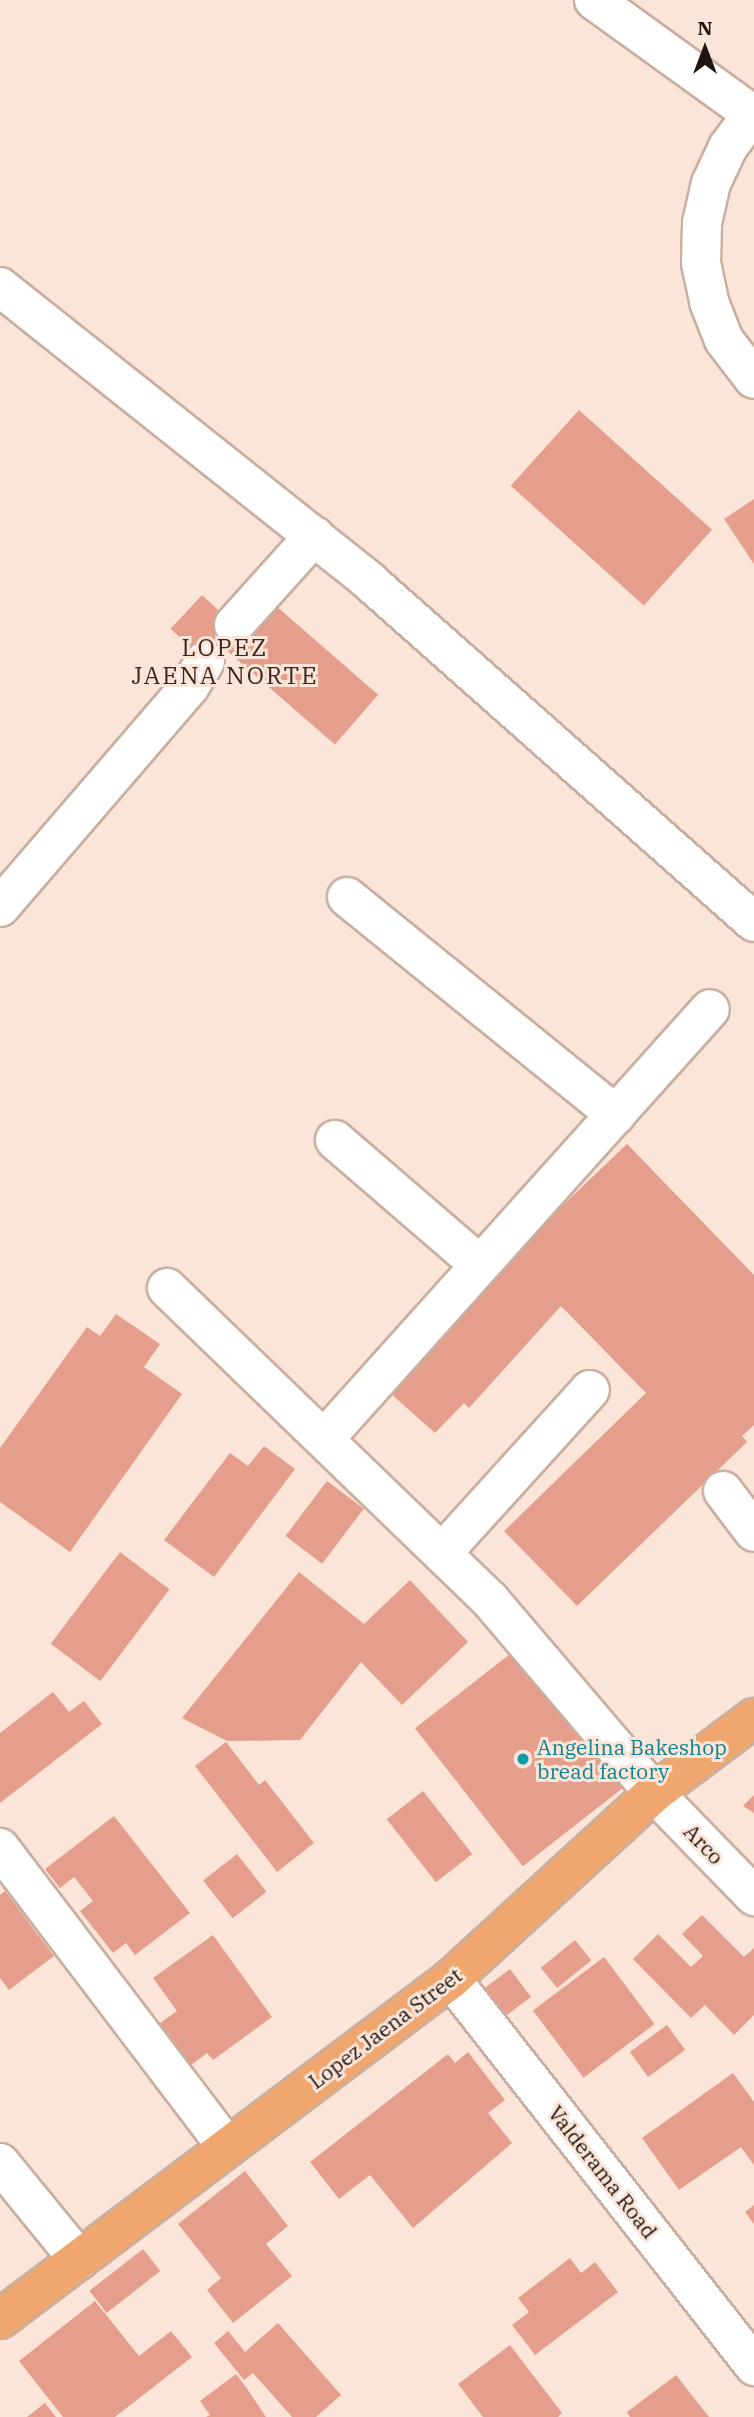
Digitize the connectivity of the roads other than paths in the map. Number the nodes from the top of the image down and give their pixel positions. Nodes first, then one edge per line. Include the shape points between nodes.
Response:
1 (594, 0) edge
2 (753, 113) edge
3 (0, 287) edge
4 (754, 379) edge
5 (314, 536) junction
6 (234, 625) dead end
7 (205, 661) dead end
8 (347, 897) dead end
9 (0, 907) edge
10 (754, 922) edge
11 (710, 1009) dead end
12 (616, 1115) junction
13 (335, 1140) dead end
14 (480, 1265) junction
15 (167, 1288) dead end
16 (590, 1390) dead end
17 (325, 1438) junction
18 (723, 1491) dead end
19 (754, 1532) edge
20 (442, 1553) junction
21 (754, 1718) edge
22 (654, 1793) junction
23 (0, 1848) edge
24 (754, 1896) edge
25 (452, 1979) junction
26 (227, 2147) junction
27 (0, 2163) edge
28 (79, 2260) junction
29 (0, 2319) edge
30 (754, 2366) edge

1 - 2 street
2 - 4 street via 728,147 711,183 702,223 701,262 709,302 724,340
3 - 5 street
5 - 6 street
5 - 10 street
7 - 9 street via 190,686
8 - 12 street
11 - 12 street
12 - 14 street
13 - 14 street
14 - 17 street
15 - 17 street, Arco
16 - 20 street
17 - 20 street, Arco
18 - 19 street
20 - 22 street, Arco via 490,1600
21 - 22 main road, Lopez Jaena Street
22 - 24 street, Arco
22 - 25 main road, Lopez Jaena Street
23 - 26 street
25 - 26 main road, Lopez Jaena Street
25 - 30 street, Valderama Road
26 - 28 main road, Lopez Jaena Street
27 - 28 street
28 - 29 main road, Lopez Jaena Street

